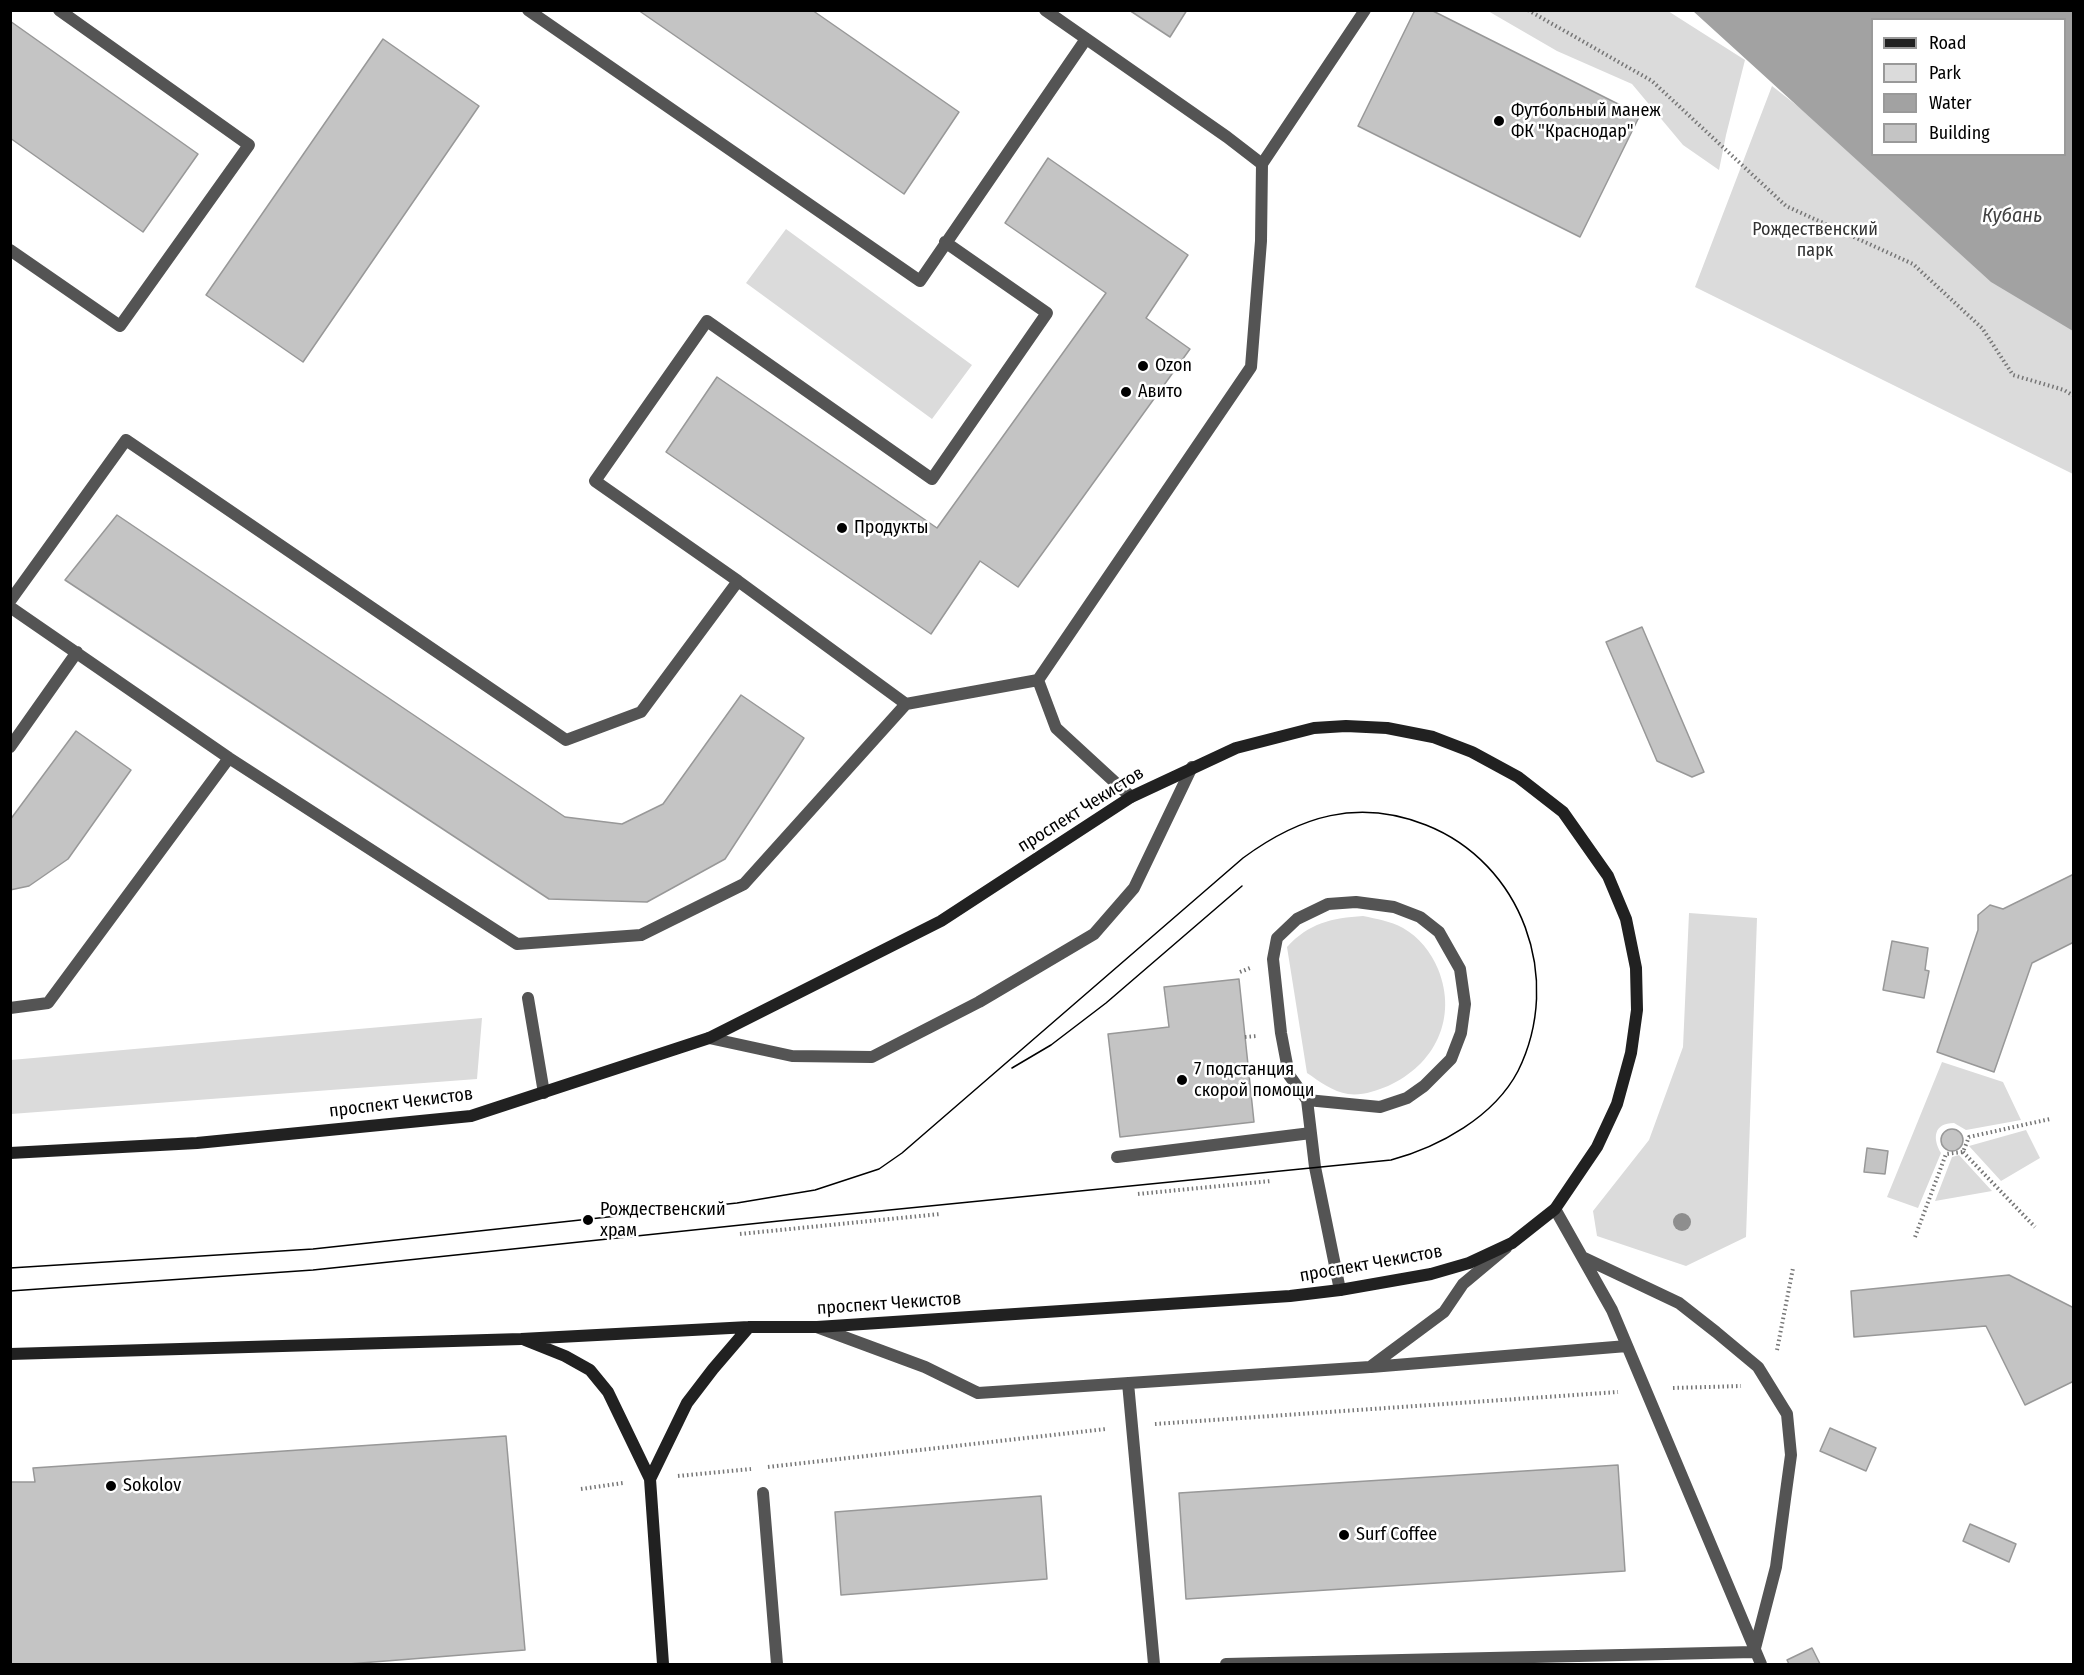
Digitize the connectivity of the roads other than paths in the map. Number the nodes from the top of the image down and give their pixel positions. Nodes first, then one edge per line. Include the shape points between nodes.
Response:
1 (59, 10) edge
2 (528, 10) edge
3 (1045, 10) edge
4 (1365, 10) edge
5 (1086, 39) junction
6 (1262, 164) junction
7 (945, 242) junction
8 (10, 250) edge
9 (738, 582) junction
10 (10, 601) edge
11 (10, 607) edge
12 (77, 652) junction
13 (1038, 680) junction
14 (906, 704) junction
15 (10, 747) edge
16 (229, 758) junction
17 (1192, 767) junction
18 (1131, 797) junction
19 (528, 998) dead end
20 (10, 1008) edge
21 (709, 1038) junction
22 (544, 1093) junction
23 (1306, 1100) junction
24 (1311, 1133) junction
25 (10, 1153) edge
26 (1117, 1157) dead end
27 (1555, 1209) junction
28 (1512, 1243) junction
29 (1582, 1257) junction
30 (1340, 1290) junction
31 (749, 1327) junction
32 (817, 1327) junction
33 (521, 1339) junction
34 (1627, 1346) junction
35 (10, 1354) edge
36 (1370, 1367) junction
37 (1128, 1383) junction
38 (651, 1479) junction
39 (764, 1492) dead end
40 (1754, 1652) junction
41 (663, 1665) edge
42 (777, 1665) edge
43 (1154, 1665) edge
44 (1227, 1665) edge
45 (1761, 1665) edge

1 - 8 street via 249,145 120,326
2 - 7 street via 920,281
3 - 5 street
4 - 6 street
5 - 6 street
5 - 7 street
6 - 13 street via 1261,241 1251,368
7 - 9 street via 1047,313 932,479 707,321 596,481
9 - 10 street via 641,712 566,740 126,440
9 - 14 street
11 - 12 street
12 - 15 street
12 - 16 street
13 - 14 street
13 - 18 street via 1056,728
14 - 16 street via 744,884 641,935 517,944
16 - 20 street via 48,1003
17 - 18 main road, проспект Чекистов
17 - 21 street via 1134,888 1094,934 979,1002 872,1057 792,1056
17 - 27 main road, проспект Чекистов via 1236,748 1314,728 1387,728 1433,737 1472,752 1518,777 1563,812 1608,876 1626,919 1636,968 1637,1010 1631,1053 1617,1104 1597,1147
18 - 21 main road, проспект Чекистов via 941,921
19 - 22 street
21 - 22 main road, проспект Чекистов
22 - 25 main road, проспект Чекистов via 471,1116 197,1143
23 - 23 street via 1380,1107 1407,1098 1451,1059 1461,1033 1465,1004 1460,969 1439,932 1419,917 1356,902 1328,904 1297,919 1277,938 1273,959 1281,1033 1289,1075
23 - 24 street
24 - 26 street
24 - 30 street
27 - 28 main road, проспект Чекистов
27 - 29 street
28 - 30 main road, проспект Чекистов via 1431,1274
28 - 36 street via 1463,1284 1444,1312
29 - 34 street
29 - 40 street via 1679,1303 1758,1367 1787,1414 1791,1455 1776,1567
30 - 32 main road, проспект Чекистов
31 - 32 main road, проспект Чекистов
31 - 33 main road, проспект Чекистов
31 - 38 main road via 687,1402
32 - 37 street via 925,1367 978,1393
33 - 35 main road, проспект Чекистов
33 - 38 main road via 590,1370 608,1392
34 - 36 street
34 - 40 street
36 - 37 street
37 - 43 street
38 - 41 main road
39 - 42 street
40 - 44 street
40 - 45 street

